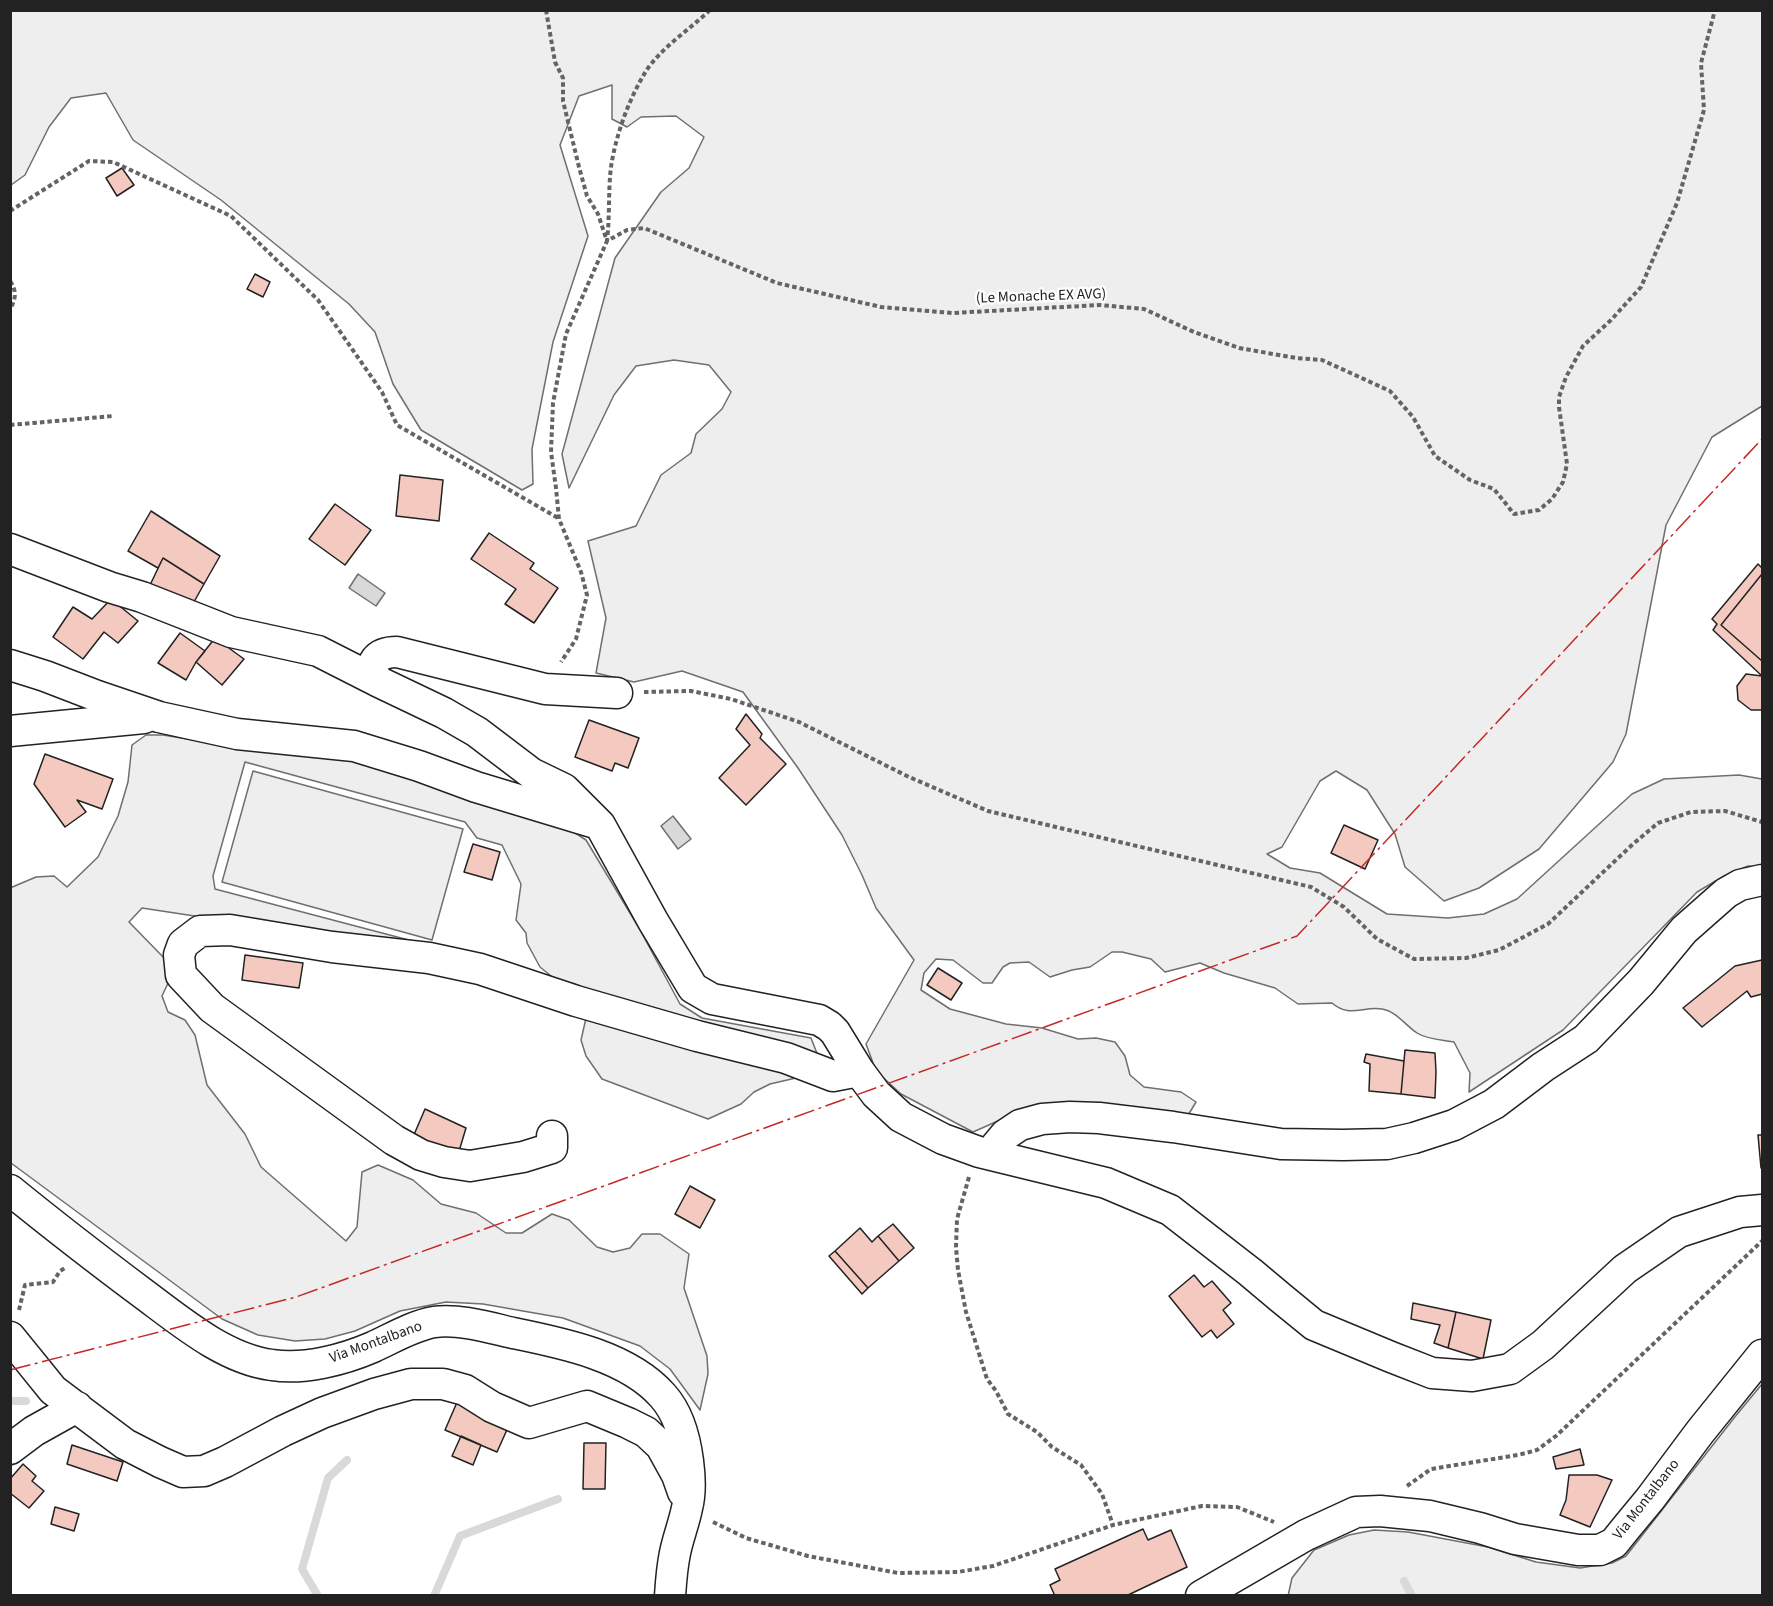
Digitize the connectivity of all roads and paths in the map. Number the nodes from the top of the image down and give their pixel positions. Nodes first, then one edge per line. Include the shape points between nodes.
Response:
1 (546, 10) edge
2 (710, 10) edge
3 (1715, 10) edge
4 (10, 211) edge
5 (607, 241) junction
6 (10, 281) edge
7 (10, 309) edge
8 (113, 416) dead end
9 (10, 426) edge
10 (559, 519) junction
11 (10, 549) edge
12 (10, 665) edge
13 (377, 681) junction
14 (545, 689) junction
15 (617, 693) joint
16 (159, 717) junction
17 (10, 731) edge
18 (1762, 822) edge
19 (600, 825) junction
20 (1762, 880) edge
21 (859, 1071) junction
22 (552, 1136) dead end
23 (984, 1153) junction
24 (10, 1190) edge
25 (1762, 1209) edge
26 (1762, 1241) edge
27 (110, 1269) junction
28 (14, 1328) edge
29 (1762, 1355) edge
30 (77, 1407) junction
31 (10, 1449) edge
32 (1380, 1511) junction
33 (685, 1515) junction
34 (1113, 1525) junction
35 (1306, 1535) junction
36 (670, 1596) edge
37 (1201, 1596) edge

1 - 5 path via 579,167
2 - 5 path via 647,70 630,103 611,167
3 - 5 path, (Le Monache EX AVG) via 1701,63 1704,110 1677,203 1641,287 1582,346 1566,377 1559,407 1567,465 1563,482 1539,510 1514,514 1494,489 1470,480 1435,456 1413,417 1390,391 1322,360 1239,348 1144,309 1100,305 952,313 881,307 777,283 644,228 627,230
4 - 10 path via 89,161 113,162 231,216 318,300 382,392 397,425
5 - 10 path via 566,334 554,403 551,452
6 - 7 path via 15,288
8 - 9 path
10 - 14 path via 587,595 576,639
11 - 13 street via 231,632 318,651
12 - 16 street
13 - 14 street via 372,670 374,661 381,655 397,652
13 - 19 street via 477,732 531,773 564,789
14 - 15 street
15 - 18 path via 691,691 731,699 799,722 988,811 1311,887 1344,908 1377,939 1414,959 1466,958 1499,950 1548,924 1658,823 1692,812 1725,812
16 - 17 street
16 - 19 street via 237,734 354,746
19 - 21 street via 693,988 712,999 819,1020 835,1032
20 - 23 street via 1726,893 1684,930 1586,1039 1494,1104 1454,1125 1387,1144 1281,1144 1070,1117 1020,1125
21 - 22 street via 833,1076 786,1058 576,1002 480,969 429,958 230,930 200,931 183,944 178,955 181,975 212,1008 394,1140 421,1155 470,1166 552,1148
21 - 23 street via 901,1117 943,1139
23 - 25 street via 1106,1183 1170,1210 1314,1325 1432,1372 1472,1376 1510,1369 1543,1345 1625,1269 1679,1233 1740,1212
23 - 34 path via 965,1188 957,1219 956,1247 966,1312 987,1379 1008,1414 1081,1465 1102,1494
24 - 27 street, Via Montalbano
26 - 32 path via 1537,1450 1431,1469
27 - 28 path via 72,1266 60,1271 52,1282 25,1285
27 - 33 street, Via Montalbano via 219,1346 273,1366 303,1366 332,1360 435,1322 468,1323 559,1342 605,1358 651,1384 678,1417 690,1487
28 - 30 street via 53,1390
29 - 32 street, Via Montalbano via 1614,1543 1600,1550 1515,1539 1430,1516
30 - 31 street
30 - 33 street via 124,1444 183,1472 204,1471 322,1413 411,1384 442,1384 465,1390 529,1423 587,1406 646,1432 661,1446 677,1475
32 - 35 street, Via Montalbano via 1356,1512
33 - 34 path via 808,1556 898,1573 958,1572 993,1566
33 - 36 street, Via Montalbano via 674,1554
34 - 35 path via 1203,1506 1237,1507
35 - 37 street

